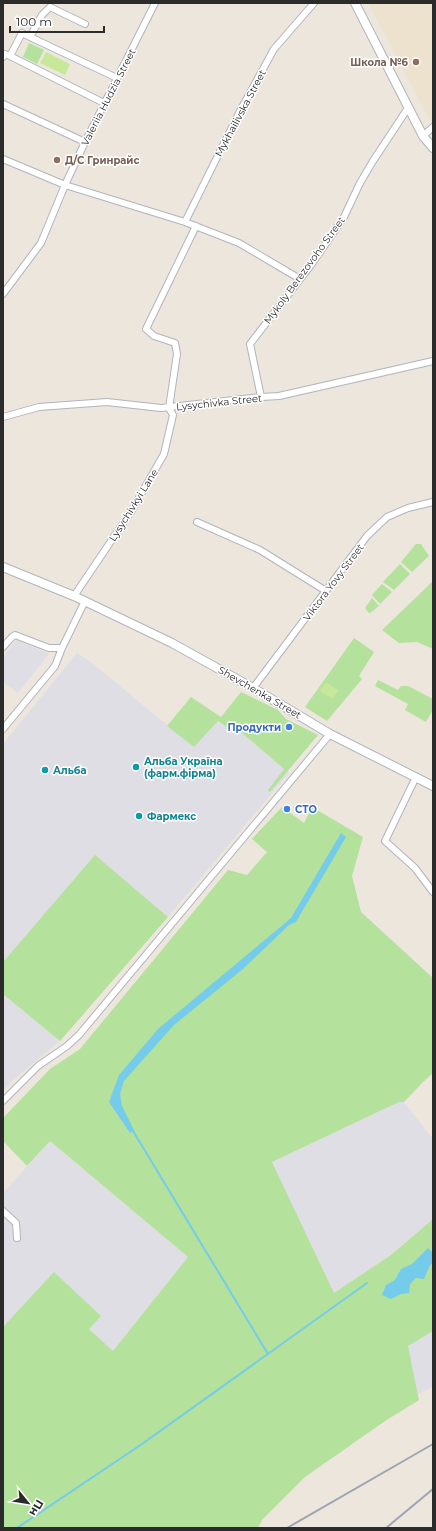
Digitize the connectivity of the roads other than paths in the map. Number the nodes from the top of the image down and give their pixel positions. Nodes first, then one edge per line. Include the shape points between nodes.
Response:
1 (155, 3) edge
2 (314, 3) edge
3 (355, 3) edge
4 (85, 24) dead end
5 (30, 37) junction
6 (6, 57) edge
7 (117, 78) junction
8 (104, 103) junction
9 (3, 104) edge
10 (408, 108) junction
11 (433, 127) edge
12 (423, 136) junction
13 (85, 142) junction
14 (433, 148) edge
15 (3, 159) edge
16 (65, 185) junction
17 (184, 222) junction
18 (196, 226) junction
19 (300, 279) junction
20 (3, 294) edge
21 (433, 361) edge
22 (261, 397) junction
23 (169, 408) junction
24 (3, 417) edge
25 (433, 502) edge
26 (197, 522) dead end
27 (3, 567) edge
28 (326, 591) junction
29 (74, 596) junction
30 (85, 601) junction
31 (3, 647) edge
32 (62, 648) junction
33 (253, 688) junction
34 (3, 729) edge
35 (330, 734) junction
36 (416, 777) junction
37 (433, 786) edge
38 (433, 892) edge
39 (3, 1102) edge
40 (3, 1212) edge
41 (17, 1238) dead end

1 - 7 street, Valeriia Hudzia Street
2 - 17 street, Mykhailivska Street via 274,49
3 - 10 main road
4 - 5 street via 50,7 42,15
5 - 6 street via 22,33
5 - 7 street
6 - 8 street
7 - 8 street, Valeriia Hudzia Street
8 - 13 street, Valeriia Hudzia Street
9 - 13 street
10 - 12 main road
10 - 19 street, Mykoly Berezovoho Street via 360,183 344,217
11 - 12 street
12 - 14 main road
13 - 16 street, Valeriia Hudzia Street
15 - 16 street
16 - 17 street
16 - 20 street, Valeriia Hudzia Street via 41,243
17 - 18 street
18 - 19 street via 239,243
18 - 23 street via 146,329 154,336 175,344 177,354
19 - 22 street, Mykoly Berezovoho Street via 250,344
21 - 22 street, Lysychivka Street via 279,396
22 - 23 street, Lysychivka Street
23 - 24 street, Lysychivka Street via 107,402 39,407
23 - 29 street, Lysychivkyi Lane via 173,415 164,454 132,510
25 - 28 street, Viktora Yovy Street via 408,508 387,517 367,536
26 - 28 street via 260,550
27 - 29 main road, Shevchenka Street
28 - 33 street, Viktora Yovy Street
29 - 30 main road, Shevchenka Street
30 - 32 street
30 - 33 main road, Shevchenka Street via 172,643
31 - 32 street via 12,637 19,635 49,648
32 - 34 street via 55,666
33 - 35 main road, Shevchenka Street
35 - 36 main road, Shevchenka Street
35 - 39 street via 79,1035 38,1066
36 - 37 main road, Shevchenka Street
36 - 38 street via 385,841 415,868
40 - 41 street via 16,1224

